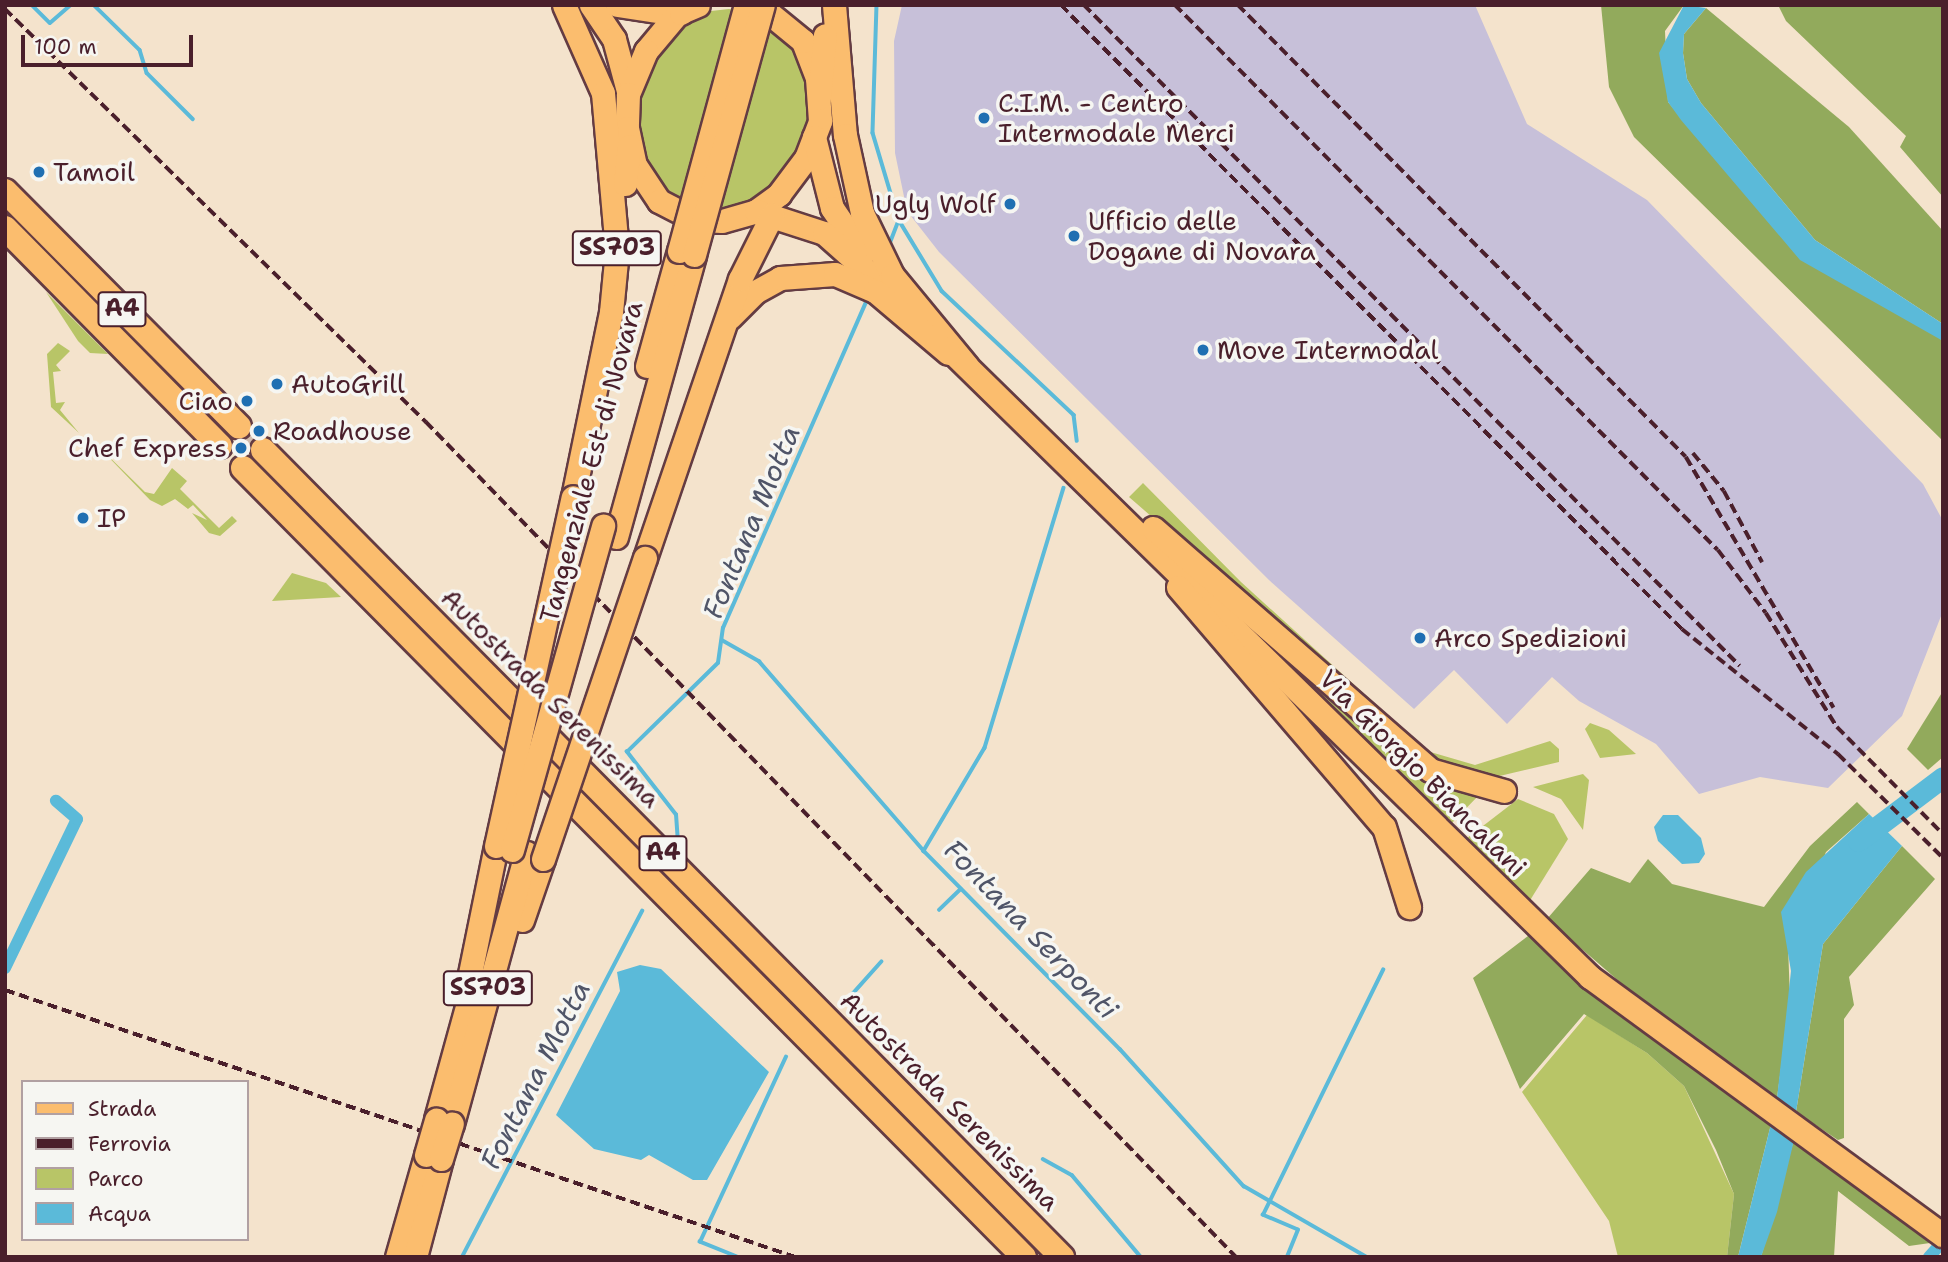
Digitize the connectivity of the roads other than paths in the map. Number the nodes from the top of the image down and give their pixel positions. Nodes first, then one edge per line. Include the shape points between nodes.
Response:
1 (564, 5) edge
2 (592, 5) edge
3 (617, 5) edge
4 (746, 5) edge
5 (761, 5) edge
6 (829, 5) edge
7 (834, 5) edge
8 (684, 9) edge
9 (628, 94) junction
10 (819, 99) junction
11 (814, 136) junction
12 (629, 146) junction
13 (5, 191) edge
14 (764, 213) junction
15 (5, 228) edge
16 (617, 250) junction
17 (686, 253) junction
18 (877, 275) junction
19 (722, 332) junction
20 (967, 366) junction
21 (239, 427) tunnel mouth
22 (220, 446) tunnel mouth
23 (263, 450) tunnel mouth
24 (1060, 458) junction
25 (243, 468) tunnel mouth
26 (1504, 791) dead end
27 (519, 852) junction
28 (1409, 907) dead end
29 (434, 1157) junction
30 (1943, 1235) edge
31 (397, 1257) edge
32 (415, 1257) edge
33 (1024, 1257) edge
34 (1062, 1257) edge

1 - 16 main road, SS703 via 603,93
2 - 9 main road via 614,38
3 - 8 main road
4 - 17 main road, Tangenziale Est di Novara / SS703, bridge
5 - 10 main road via 803,41
5 - 17 main road, Tangenziale Est di Novara / SS703, bridge
6 - 10 main road
7 - 18 main road via 849,169
8 - 9 main road via 646,51
9 - 12 main road
10 - 11 main road
11 - 14 main road via 793,178
11 - 18 main road, Via Giorgio Biancalani via 832,208
12 - 14 main road via 650,191 684,216 722,221
12 - 16 main road, SS703
13 - 21 highway, A4
14 - 18 main road, Via Giorgio Biancalani via 824,233
14 - 19 main road, SS703
15 - 22 highway, A4
16 - 27 main road, SS703, bridge via 611,312 573,497
17 - 27 main road, Tangenziale Est di Novara / SS703
18 - 19 main road, SS703 via 822,273 780,278 746,298
18 - 20 main road, SS703
18 - 20 main road, Via Giorgio Biancalani
19 - 27 main road, SS703, bridge via 645,558
20 - 24 main road, Via Giorgio Biancalani
23 - 34 highway, Autostrada Serenissima / A4
24 - 26 main road via 1217,579 1419,761 1451,779
24 - 28 main road via 1348,781 1384,828
24 - 30 main road, Via Giorgio Biancalani via 1540,930 1677,1046 1858,1167
25 - 33 highway, A4
27 - 29 main road, Tangenziale Est di Novara / SS703, bridge
29 - 31 main road, Tangenziale Est di Novara / SS703
29 - 32 main road, Tangenziale Est di Novara / SS703

